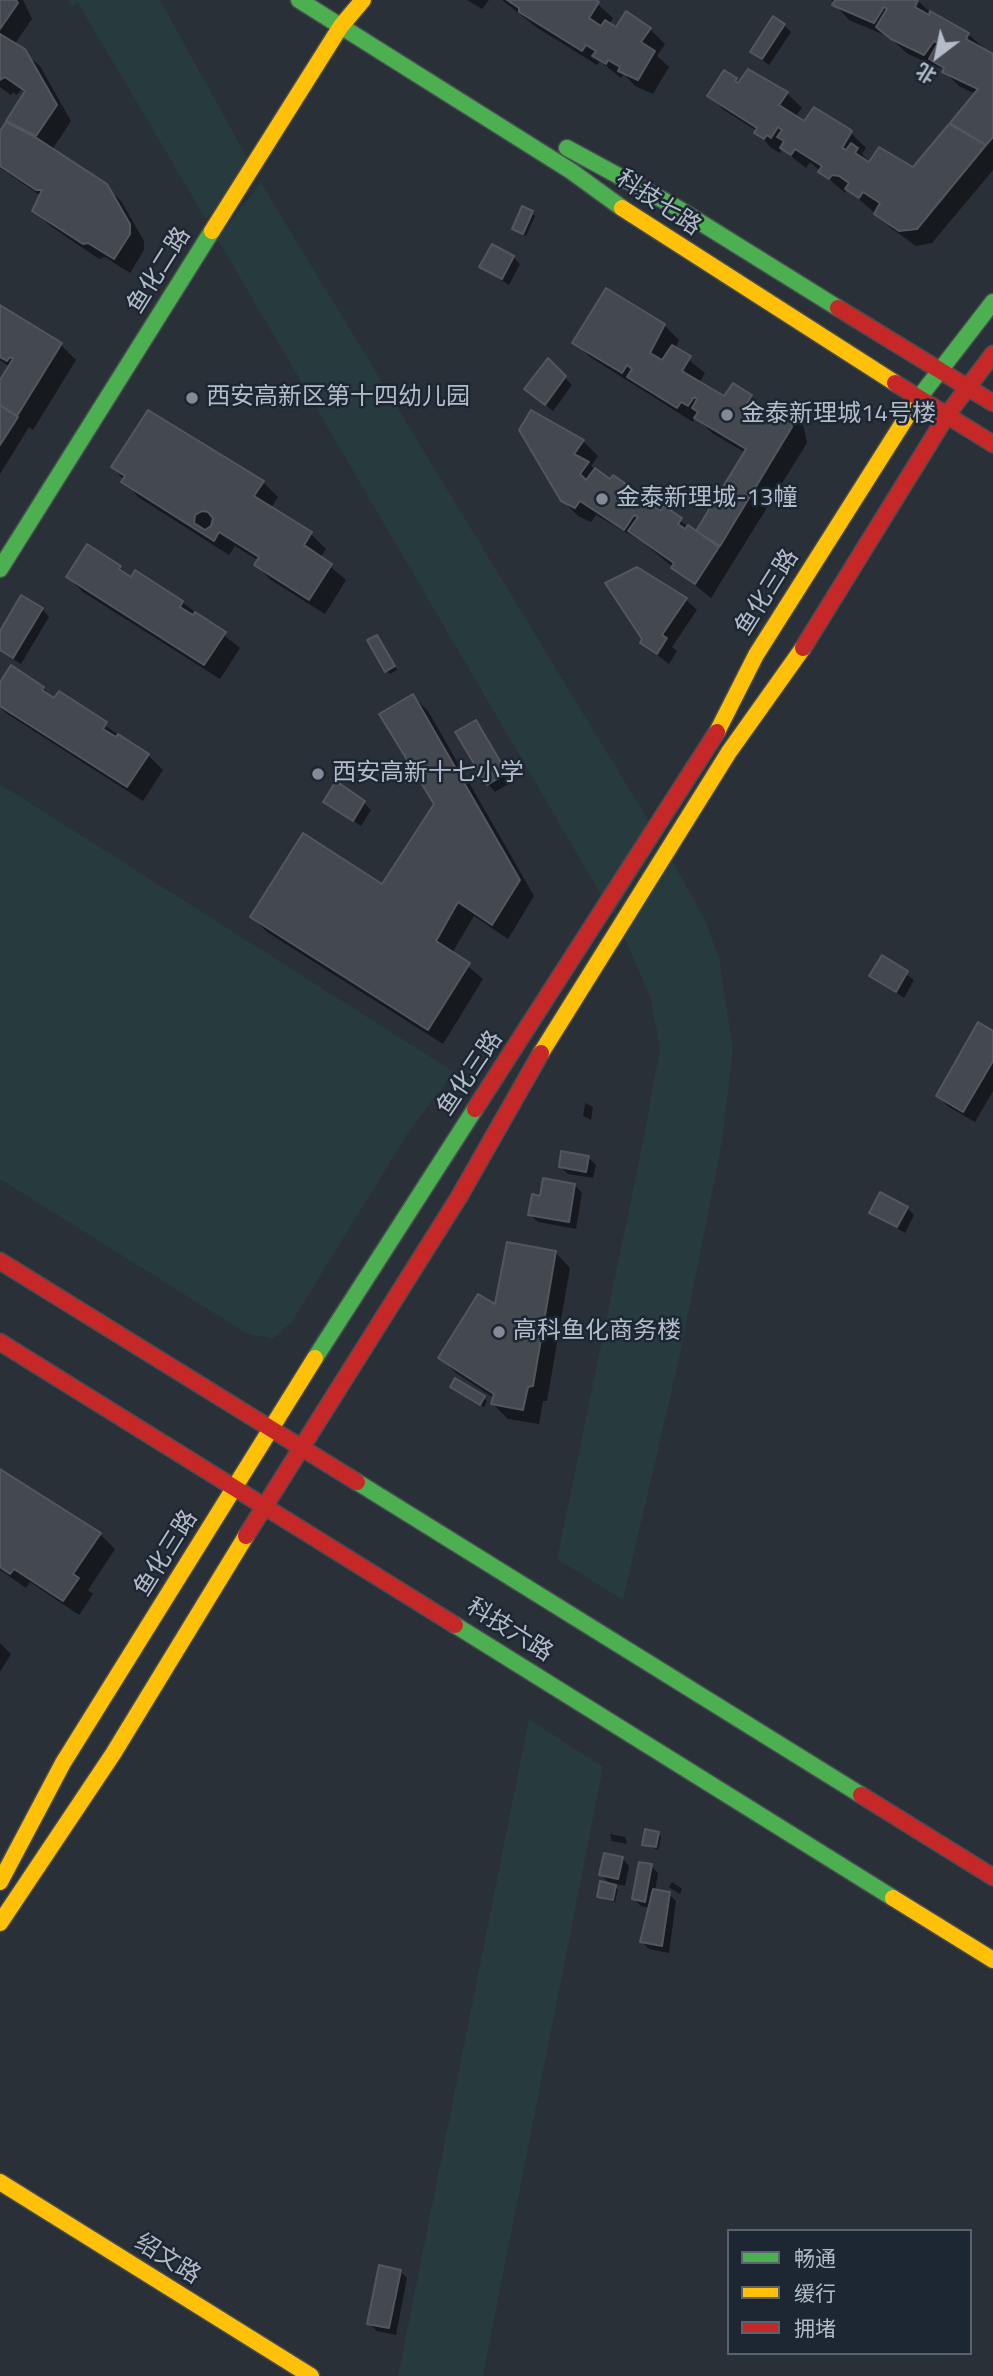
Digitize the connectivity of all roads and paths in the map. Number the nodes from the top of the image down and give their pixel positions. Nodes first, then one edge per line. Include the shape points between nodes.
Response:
1 (299, 0) edge
2 (363, 0) edge
3 (341, 26) junction
4 (541, 132) dead end
5 (992, 306) edge
6 (993, 354) edge
7 (938, 369) junction
8 (967, 386) junction
9 (919, 397) junction
10 (993, 403) edge
11 (947, 415) junction
12 (993, 444) edge
13 (879, 460) junction
14 (908, 478) junction
15 (0, 569) edge
16 (0, 1261) edge
17 (0, 1342) edge
18 (269, 1429) junction
19 (300, 1448) junction
20 (235, 1487) junction
21 (266, 1506) junction
22 (993, 1877) edge
23 (0, 1882) edge
24 (0, 1923) edge
25 (993, 1960) edge
26 (0, 2182) edge
27 (311, 2376) edge

1 - 3 street, 科技七路
2 - 3 street, 鱼化二路
3 - 9 street, 科技七路 via 571,171 657,233
3 - 15 street, 鱼化二路
4 - 7 street, 科技七路 via 674,206
5 - 7 street, 鱼化三路
6 - 8 street, 鱼化三路
7 - 8 street, 科技七路
7 - 9 street, 鱼化三路
8 - 10 street, 科技七路
8 - 11 street, 鱼化三路
9 - 11 street, 科技七路
9 - 13 street, 鱼化三路
11 - 12 street, 科技七路
11 - 14 street, 鱼化三路
13 - 14 street
13 - 18 street, 鱼化三路 via 756,655 711,743
14 - 19 street, 鱼化三路 via 787,674 707,787 518,1090 459,1197
16 - 18 street, 科技六路
17 - 20 street, 科技六路
18 - 19 street, 科技六路
18 - 20 street, 鱼化三路
19 - 21 street, 鱼化三路
19 - 22 street, 科技六路
20 - 21 street, 科技六路
20 - 23 street, 鱼化三路 via 63,1763
21 - 24 street, 鱼化三路 via 113,1755
21 - 25 street, 科技六路
26 - 27 street, 绍文路

